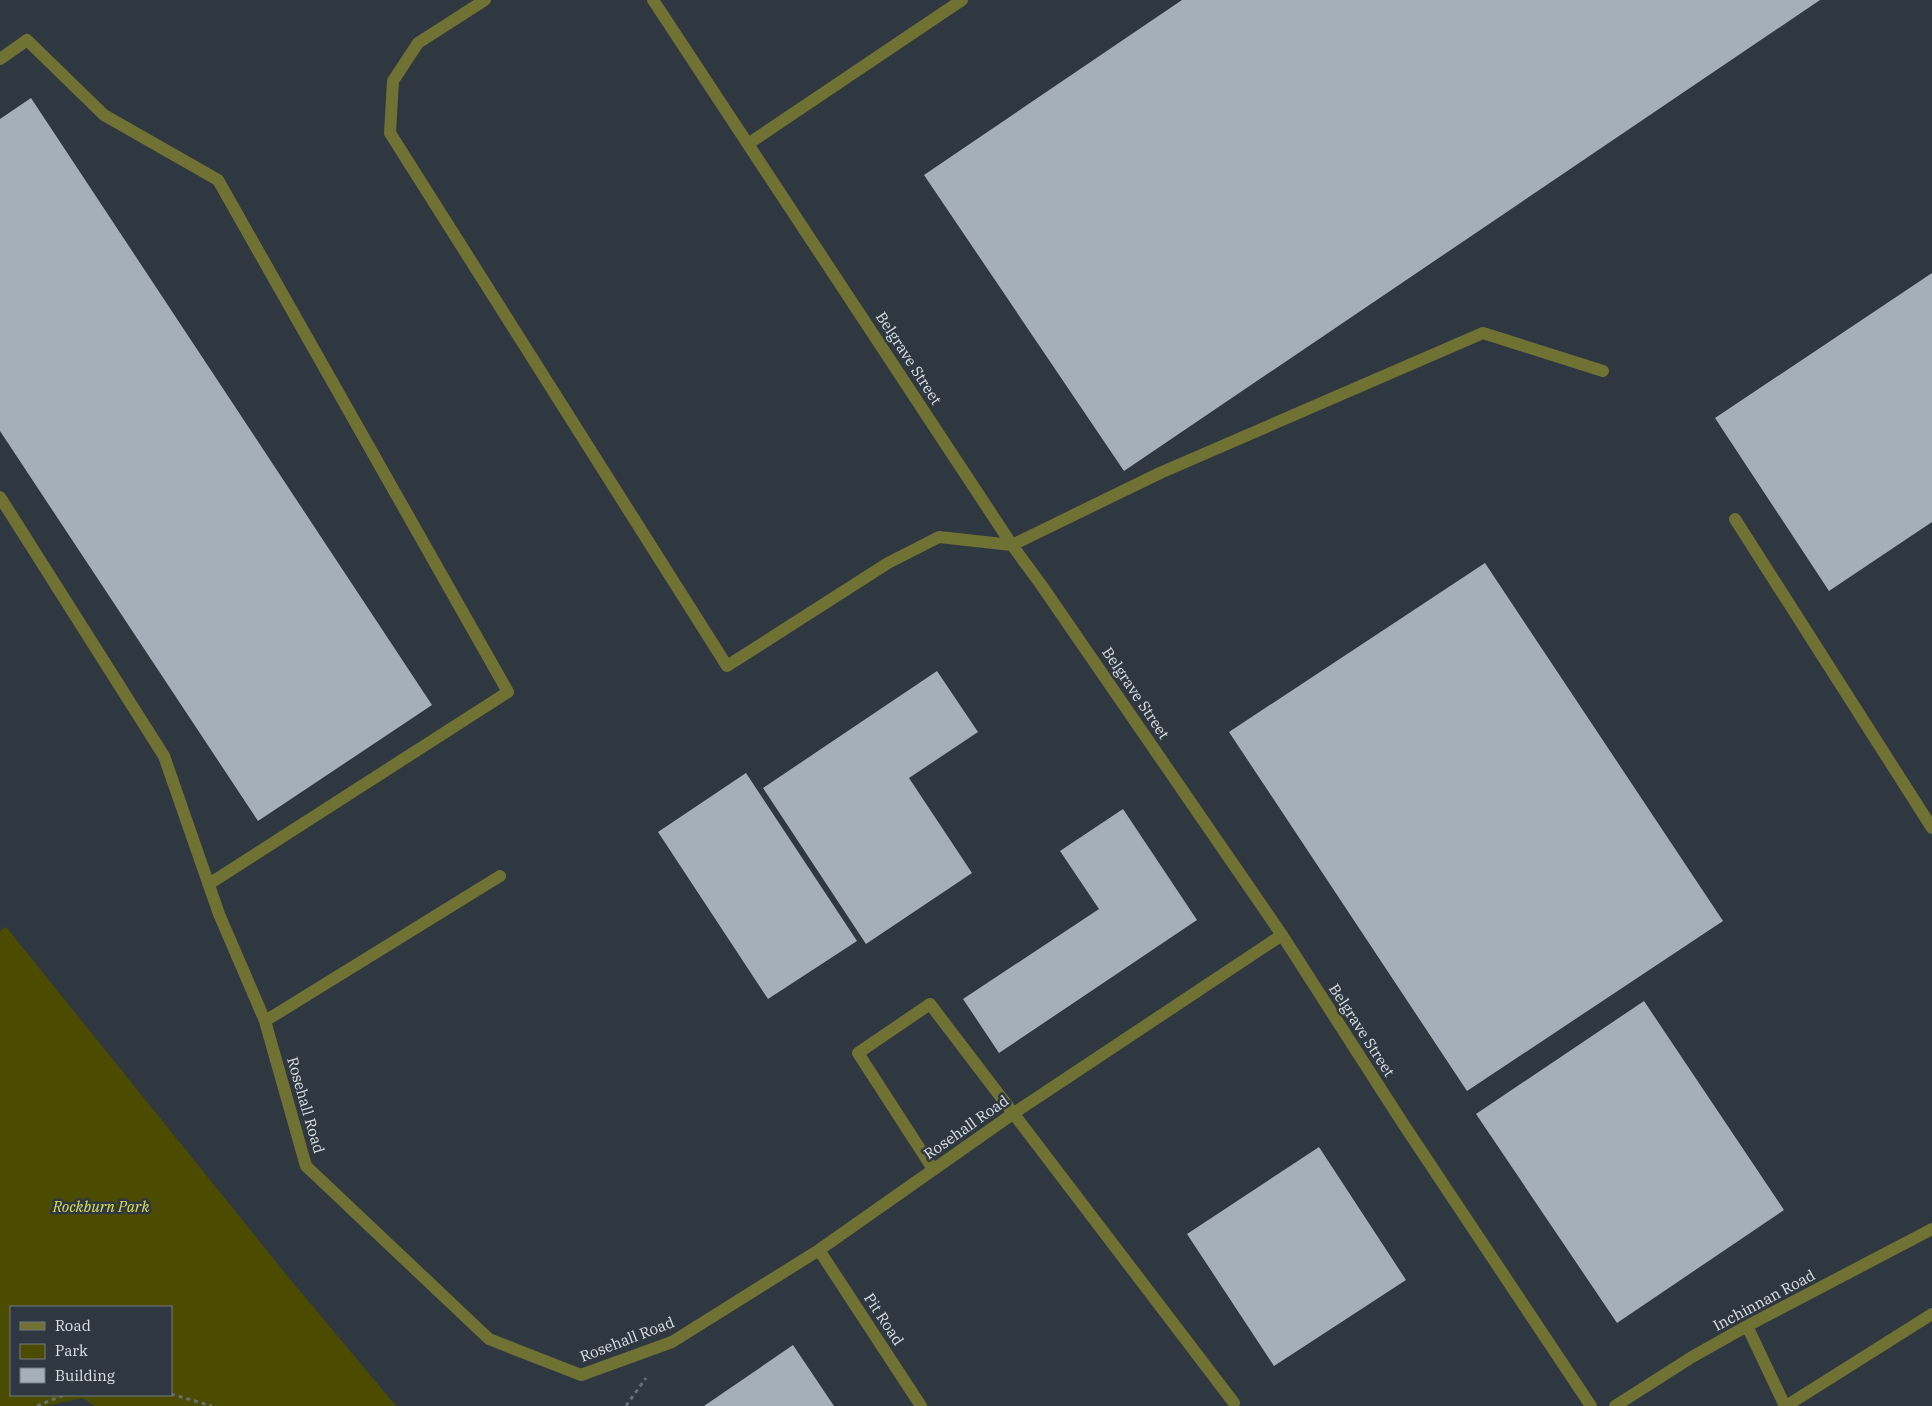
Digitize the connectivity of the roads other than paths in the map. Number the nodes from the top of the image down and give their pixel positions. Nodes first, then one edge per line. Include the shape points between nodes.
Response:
1 (484, 0) edge
2 (653, 0) edge
3 (962, 0) edge
4 (0, 59) edge
5 (748, 144) junction
6 (1603, 371) dead end
7 (0, 497) edge
8 (1735, 519) dead end
9 (1012, 545) junction
10 (1932, 828) edge
11 (500, 876) dead end
12 (209, 884) junction
13 (1282, 935) junction
14 (264, 1021) junction
15 (1014, 1113) junction
16 (933, 1169) junction
17 (1932, 1229) edge
18 (819, 1250) junction
19 (1932, 1314) edge
20 (1747, 1326) junction
21 (1234, 1403) dead end
22 (922, 1406) edge
23 (1591, 1406) edge
24 (1615, 1406) edge
25 (1786, 1406) edge

1 - 9 street via 418,43 393,81 390,133 727,666 888,563 939,537
2 - 5 street, Belgrave Street
3 - 5 street
4 - 12 street via 27,40 104,115 218,180 508,692
5 - 9 street, Belgrave Street
6 - 9 street via 1483,333 1160,473
7 - 12 street, Rosehall Road via 164,756
8 - 10 street
9 - 13 street, Belgrave Street
11 - 14 street
12 - 14 street, Rosehall Road
13 - 15 street, Rosehall Road
13 - 23 street, Belgrave Street
14 - 18 street, Rosehall Road via 306,1166 489,1339 581,1374 672,1342
15 - 16 street, Rosehall Road
15 - 16 street via 930,1004 858,1053
15 - 21 street
16 - 18 street, Rosehall Road
17 - 20 street, Inchinnan Road
18 - 22 street, Pit Road
19 - 25 street
20 - 24 street, Inchinnan Road
20 - 25 street

